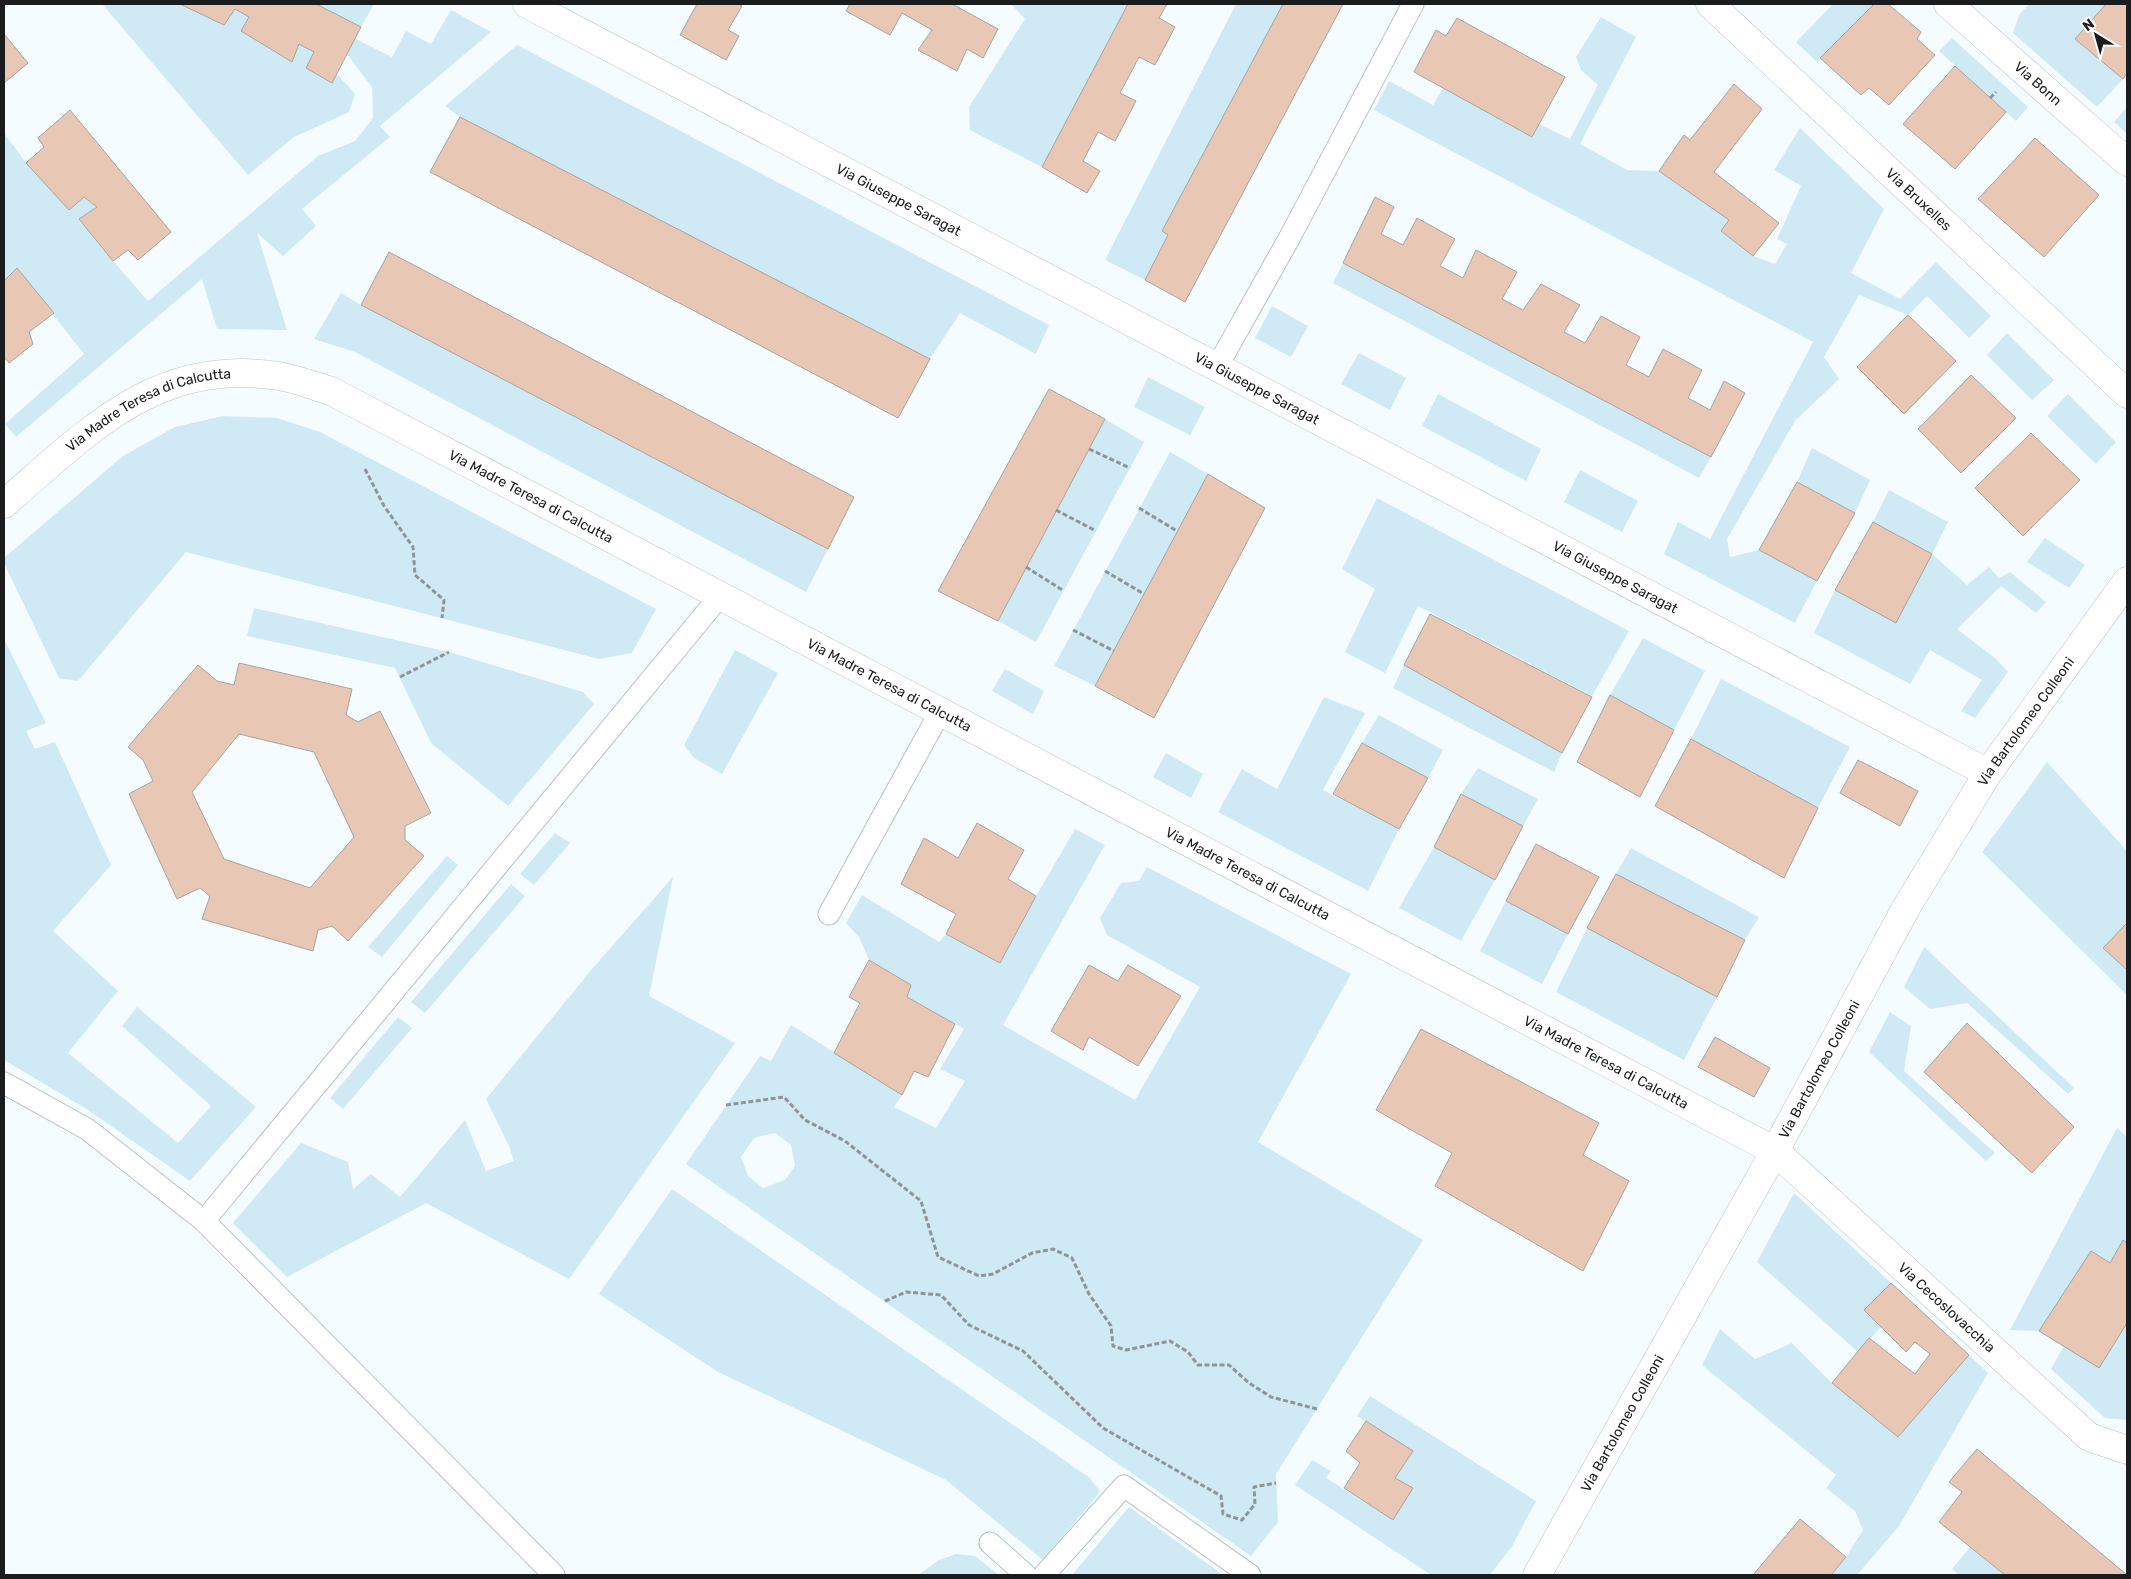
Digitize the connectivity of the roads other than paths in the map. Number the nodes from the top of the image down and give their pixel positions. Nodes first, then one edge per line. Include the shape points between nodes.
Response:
1 (527, 4) edge
2 (1413, 4) edge
3 (1710, 4) edge
4 (1948, 4) edge
5 (2127, 162) edge
6 (1217, 367) junction
7 (2127, 394) edge
8 (4, 504) edge
9 (2127, 581) edge
10 (720, 596) junction
11 (940, 712) junction
12 (1988, 773) junction
13 (829, 914) dead end
14 (4, 1083) edge
15 (1775, 1151) junction
16 (204, 1221) junction
17 (2127, 1450) edge
18 (990, 1543) dead end
19 (554, 1575) edge
20 (1026, 1575) edge
21 (1044, 1575) edge
22 (1250, 1575) edge
23 (1537, 1575) edge

1 - 6 street, Via Giuseppe Saragat
2 - 6 lane
3 - 7 street, Via Bruxelles
4 - 5 street, Via Bonn
6 - 12 street, Via Giuseppe Saragat
8 - 10 street, Via Madre Teresa di Calcutta via 90,430 126,405 168,385 220,373 280,376 330,391
9 - 12 street, Via Bartolomeo Colleoni
10 - 11 street, Via Madre Teresa di Calcutta
10 - 16 lane
11 - 13 lane
11 - 15 street, Via Madre Teresa di Calcutta
12 - 15 street, Via Bartolomeo Colleoni via 1906,908
14 - 16 lane via 87,1129
15 - 17 street, Via Cecoslovacchia via 2089,1437
15 - 23 street, Via Bartolomeo Colleoni
16 - 19 lane
18 - 20 lane
21 - 22 lane via 1124,1486

